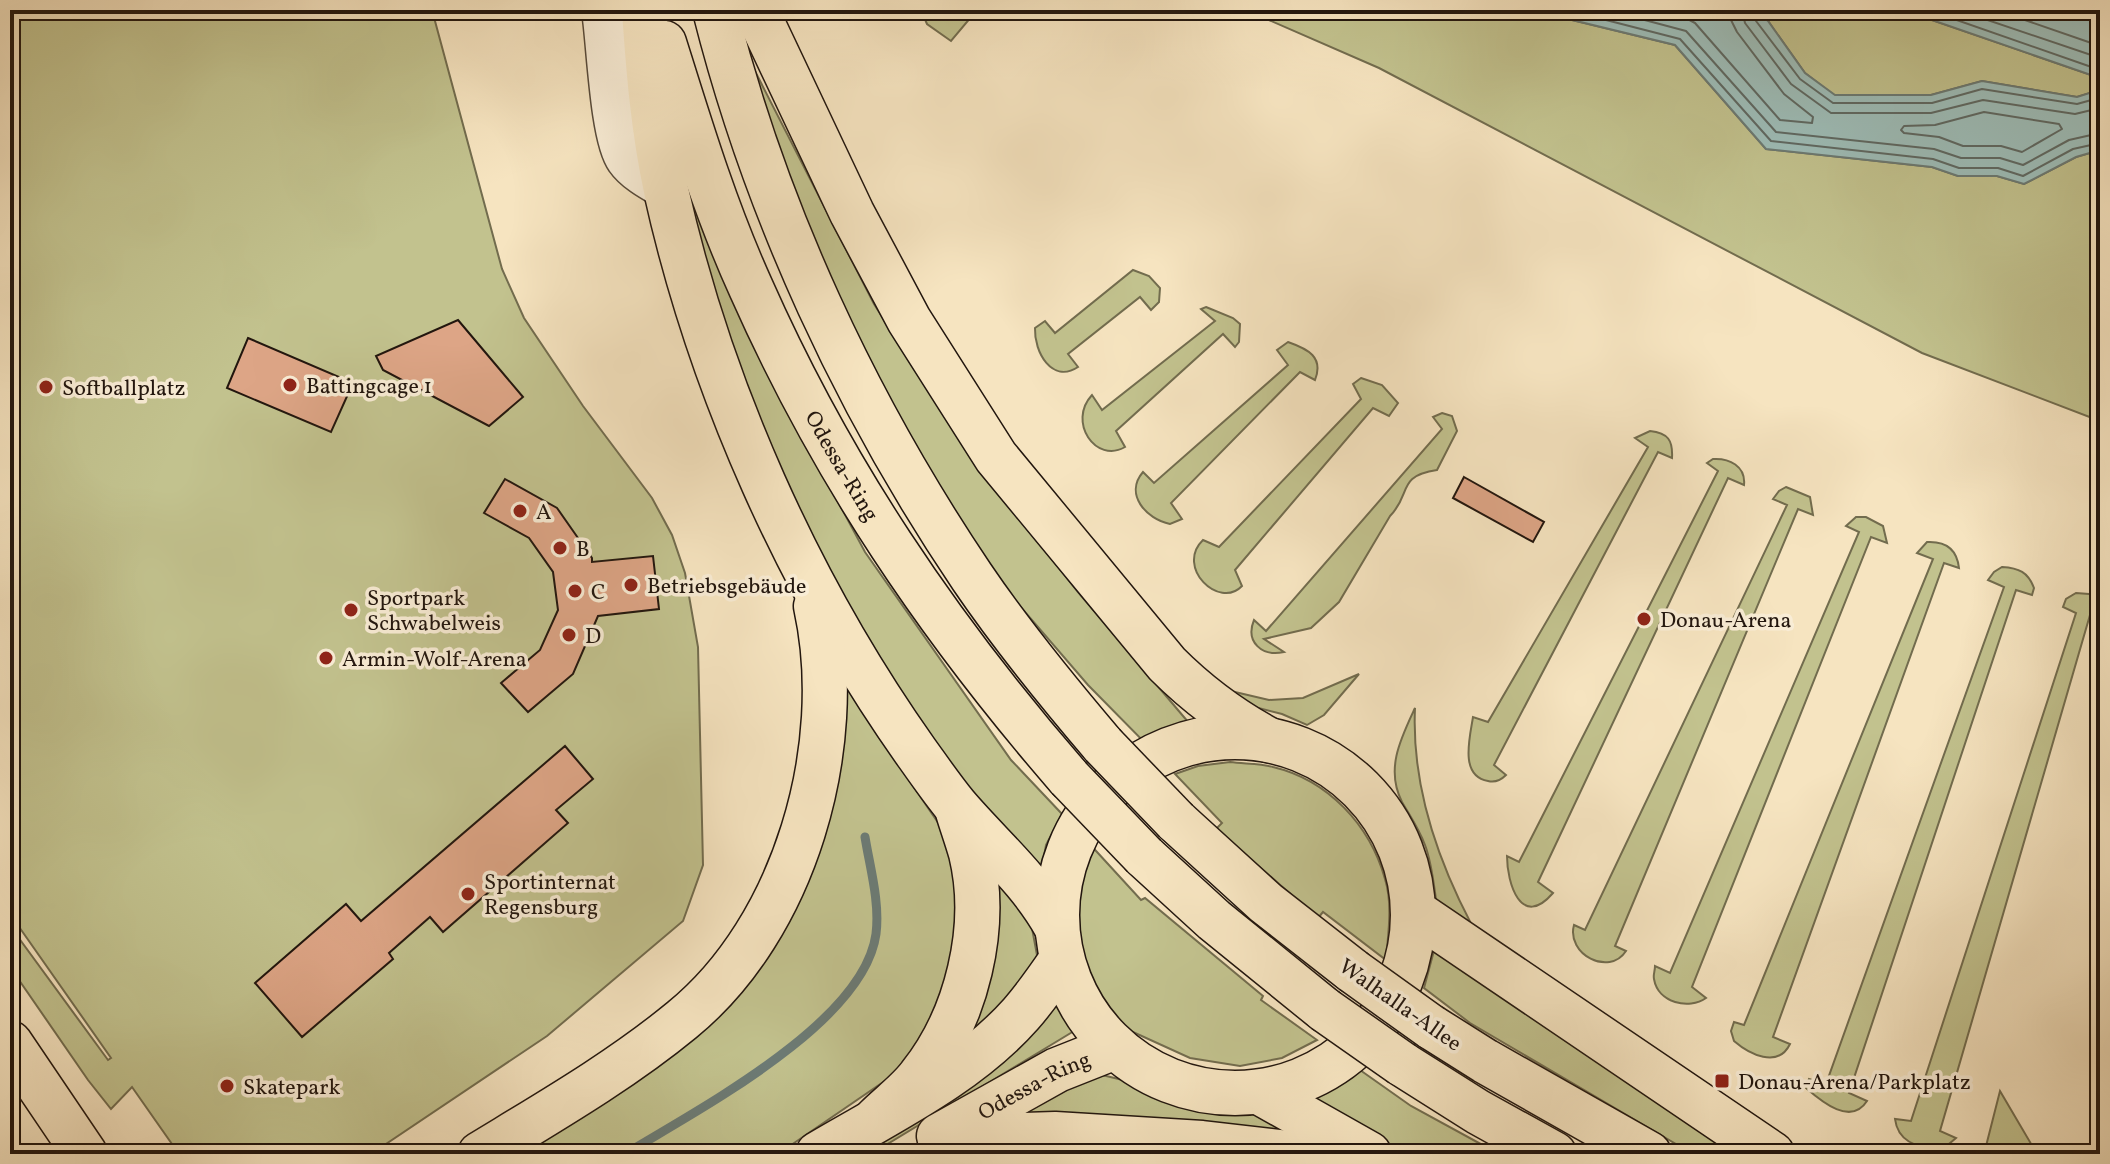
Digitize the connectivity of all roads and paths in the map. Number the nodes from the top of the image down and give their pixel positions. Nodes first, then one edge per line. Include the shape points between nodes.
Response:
1 (605, 10) edge
2 (644, 10) edge
3 (656, 10) edge
4 (715, 10) edge
5 (756, 10) edge
6 (666, 189) junction
7 (811, 581) junction
8 (1269, 740) junction
9 (956, 806) junction
10 (1415, 912) junction
11 (1059, 943) junction
12 (10, 1043) edge
13 (1115, 1047) junction
14 (1261, 1093) junction
15 (876, 1119) junction
16 (85, 1154) edge
17 (480, 1154) edge
18 (818, 1154) edge
19 (915, 1154) edge
20 (940, 1154) edge
21 (1297, 1154) edge
22 (1369, 1154) edge
23 (1554, 1154) edge
24 (1649, 1154) edge
25 (1772, 1154) edge

1 - 6 lane via 617,140 626,159
2 - 6 main road
3 - 23 main road, Odessa-Ring, bridge via 709,185 799,390 881,532 1009,709 1144,856 1214,920 1402,1064
4 - 24 main road, Walhalla-Allee, bridge via 756,153 855,380 929,511 1044,675 1176,821 1353,971 1485,1061
5 - 8 main road via 909,320 996,457 1167,664 1233,721
6 - 7 main road via 720,370
7 - 9 main road via 880,699
7 - 17 main road via 824,657 824,736 797,852 761,925 684,1019 581,1092
8 - 10 main road via 1304,750 1350,778 1384,816 1406,862
8 - 11 main road via 1222,737 1177,746 1135,767 1100,798 1075,836 1060,880
9 - 11 main road via 1037,893
9 - 15 main road via 972,855 976,899 976,937 965,987 949,1031 920,1077
10 - 14 main road via 1408,963 1387,1010 1354,1049 1311,1078
10 - 25 main road
11 - 13 main road via 1074,992
11 - 15 main road via 1020,1016 932,1086
12 - 16 main road
13 - 14 main road via 1159,1077 1209,1092
13 - 19 main road, Odessa-Ring via 1057,1070 955,1125
14 - 22 main road
15 - 18 main road
20 - 21 main road via 990,1136 1055,1134

